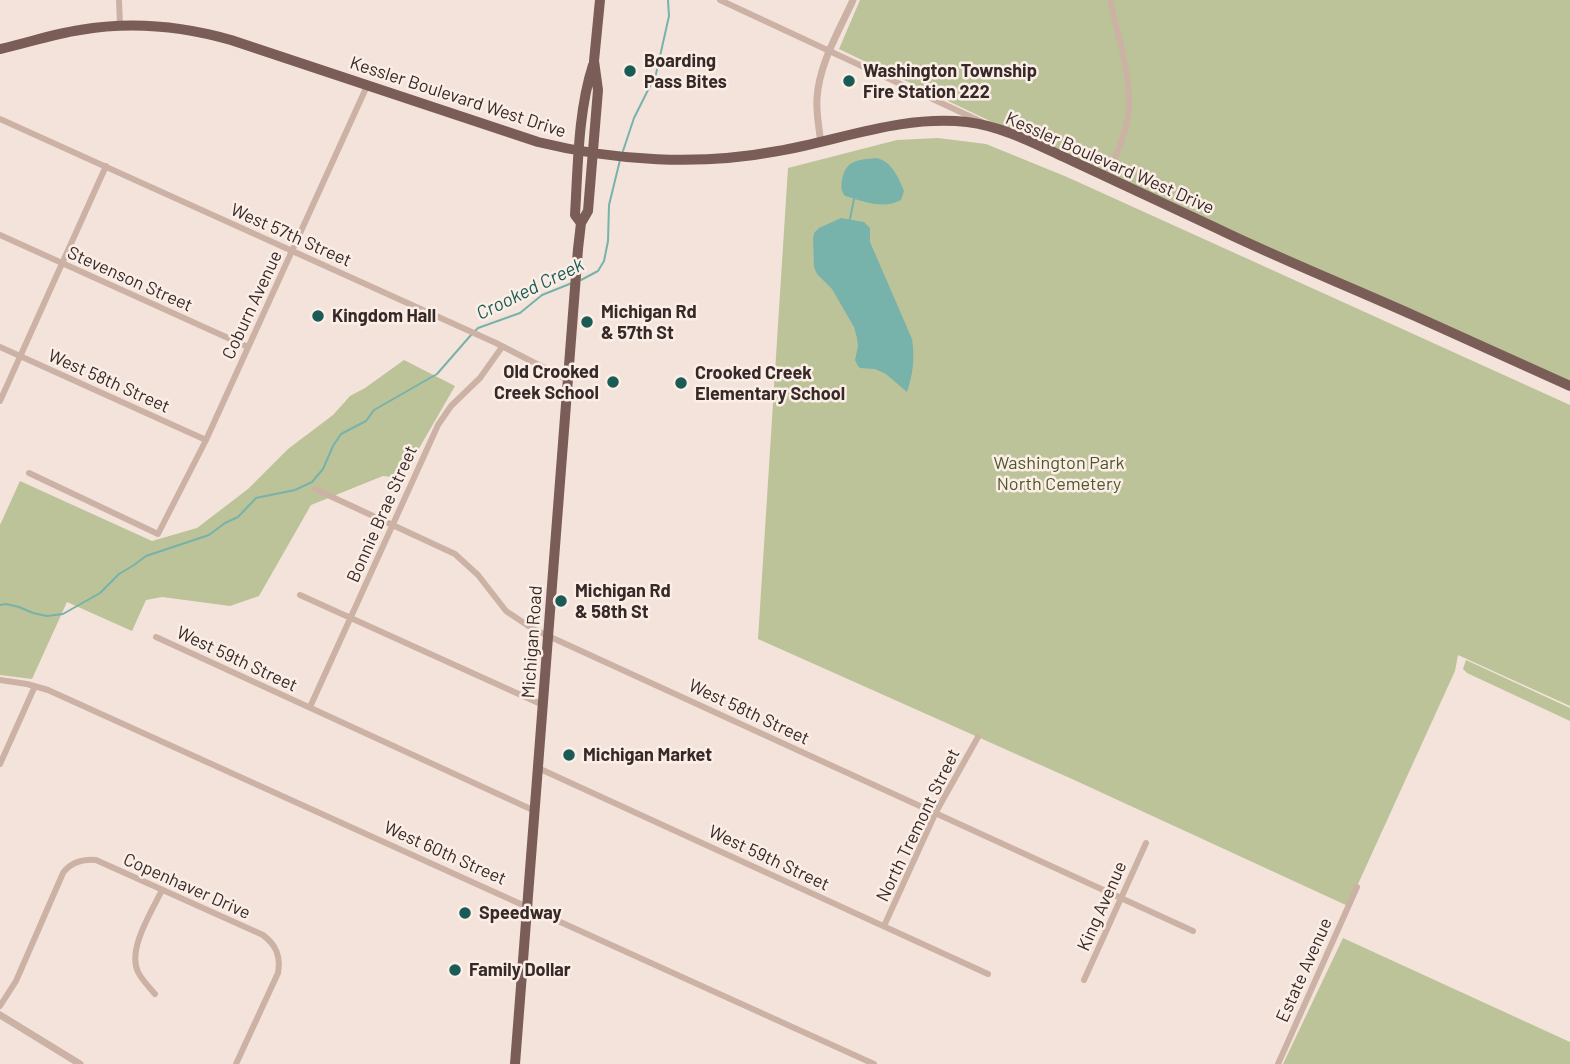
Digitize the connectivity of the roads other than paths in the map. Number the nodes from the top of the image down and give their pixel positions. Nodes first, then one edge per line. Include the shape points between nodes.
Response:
1 (118, 0) edge
2 (600, 0) edge
3 (720, 0) edge
4 (853, 0) edge
5 (1110, 0) edge
6 (120, 25) junction
7 (0, 49) edge
8 (830, 51) junction
9 (594, 61) junction
10 (367, 86) junction
11 (0, 119) edge
12 (993, 128) junction
13 (821, 143) junction
14 (580, 152) junction
15 (592, 153) junction
16 (106, 166) junction
17 (1107, 176) junction
18 (581, 223) junction
19 (0, 235) edge
20 (292, 251) junction
21 (62, 264) junction
22 (499, 345) junction
23 (0, 347) edge
24 (248, 347) junction
25 (20, 357) junction
26 (568, 380) junction
27 (1570, 386) edge
28 (0, 401) edge
29 (206, 440) junction
30 (29, 474) dead end
31 (315, 489) dead end
32 (393, 525) junction
33 (300, 595) dead end
34 (351, 618) junction
35 (548, 635) junction
36 (156, 637) dead end
37 (0, 680) edge
38 (35, 686) junction
39 (543, 705) junction
40 (310, 708) junction
41 (978, 737) dead end
42 (0, 764) edge
43 (538, 768) junction
44 (535, 811) junction
45 (936, 813) junction
46 (1146, 843) dead end
47 (1357, 887) dead end
48 (162, 890) junction
49 (1121, 897) junction
50 (528, 906) junction
51 (884, 926) junction
52 (1193, 931) dead end
53 (988, 974) dead end
54 (1084, 980) dead end
55 (155, 994) dead end
56 (0, 1006) edge
57 (0, 1015) edge
58 (80, 1064) edge
59 (236, 1064) edge
60 (515, 1064) edge
61 (874, 1064) edge
62 (1278, 1064) edge

1 - 6 street
2 - 9 main road, Michigan Road
3 - 8 street
4 - 8 street
5 - 17 street via 1127,75 1129,111
6 - 7 main road, Kessler Boulevard West Drive
6 - 10 main road, Kessler Boulevard West Drive via 165,26 208,34
8 - 12 street
8 - 13 street via 817,97
9 - 14 main road, Michigan Road via 586,87
9 - 15 main road, Michigan Road via 598,90
10 - 14 main road, Kessler Boulevard West Drive
10 - 20 street, Coburn Avenue
11 - 16 street, West 57th Street
12 - 13 main road, Kessler Boulevard West Drive via 959,121 913,121
12 - 17 main road, Kessler Boulevard West Drive
13 - 15 main road, Kessler Boulevard West Drive via 748,156 678,159
14 - 15 main road, Kessler Boulevard West Drive
14 - 18 main road, Michigan Road via 575,215
15 - 18 main road, Michigan Road via 587,211
16 - 20 street, West 57th Street
16 - 21 street
17 - 27 main road, Kessler Boulevard West Drive via 1250,245
18 - 26 main road, Michigan Road
19 - 21 street, Stevenson Street
20 - 22 street, West 57th Street
20 - 24 street, Coburn Avenue
21 - 24 street, Stevenson Street
21 - 25 street
22 - 26 street, West 57th Street
22 - 32 street, Bonnie Brae Street via 492,363 443,416
23 - 25 street, West 58th Street
24 - 29 street, Coburn Avenue
25 - 28 street
25 - 29 street, West 58th Street
26 - 35 main road, Michigan Road
29 - 30 street, Coburn Avenue via 158,534
31 - 32 street, West 58th Street
32 - 34 street, Bonnie Brae Street
32 - 35 street, West 58th Street via 460,558 506,611
33 - 34 street
34 - 39 street
34 - 40 street, Bonnie Brae Street
35 - 39 main road, Michigan Road
35 - 45 street, West 58th Street
36 - 40 street, West 59th Street
37 - 38 street, West 60th Street
38 - 42 street
38 - 50 street, West 60th Street
39 - 43 main road, Michigan Road
40 - 44 street, West 59th Street
41 - 45 street, North Tremont Street
43 - 44 main road, Michigan Road
43 - 51 street, West 59th Street
44 - 50 main road, Michigan Road
45 - 49 street, West 58th Street
45 - 51 street, North Tremont Street
46 - 49 street, King Avenue
47 - 62 street, Estate Avenue
48 - 55 street via 135,952 138,971
48 - 56 street, Copenhaver Drive via 96,860 68,867
48 - 59 street, Copenhaver Drive via 263,935 277,951 278,973
49 - 52 street, West 58th Street
49 - 54 street, King Avenue
50 - 60 main road, Michigan Road
50 - 61 street, West 60th Street
51 - 53 street, West 59th Street
57 - 58 street

